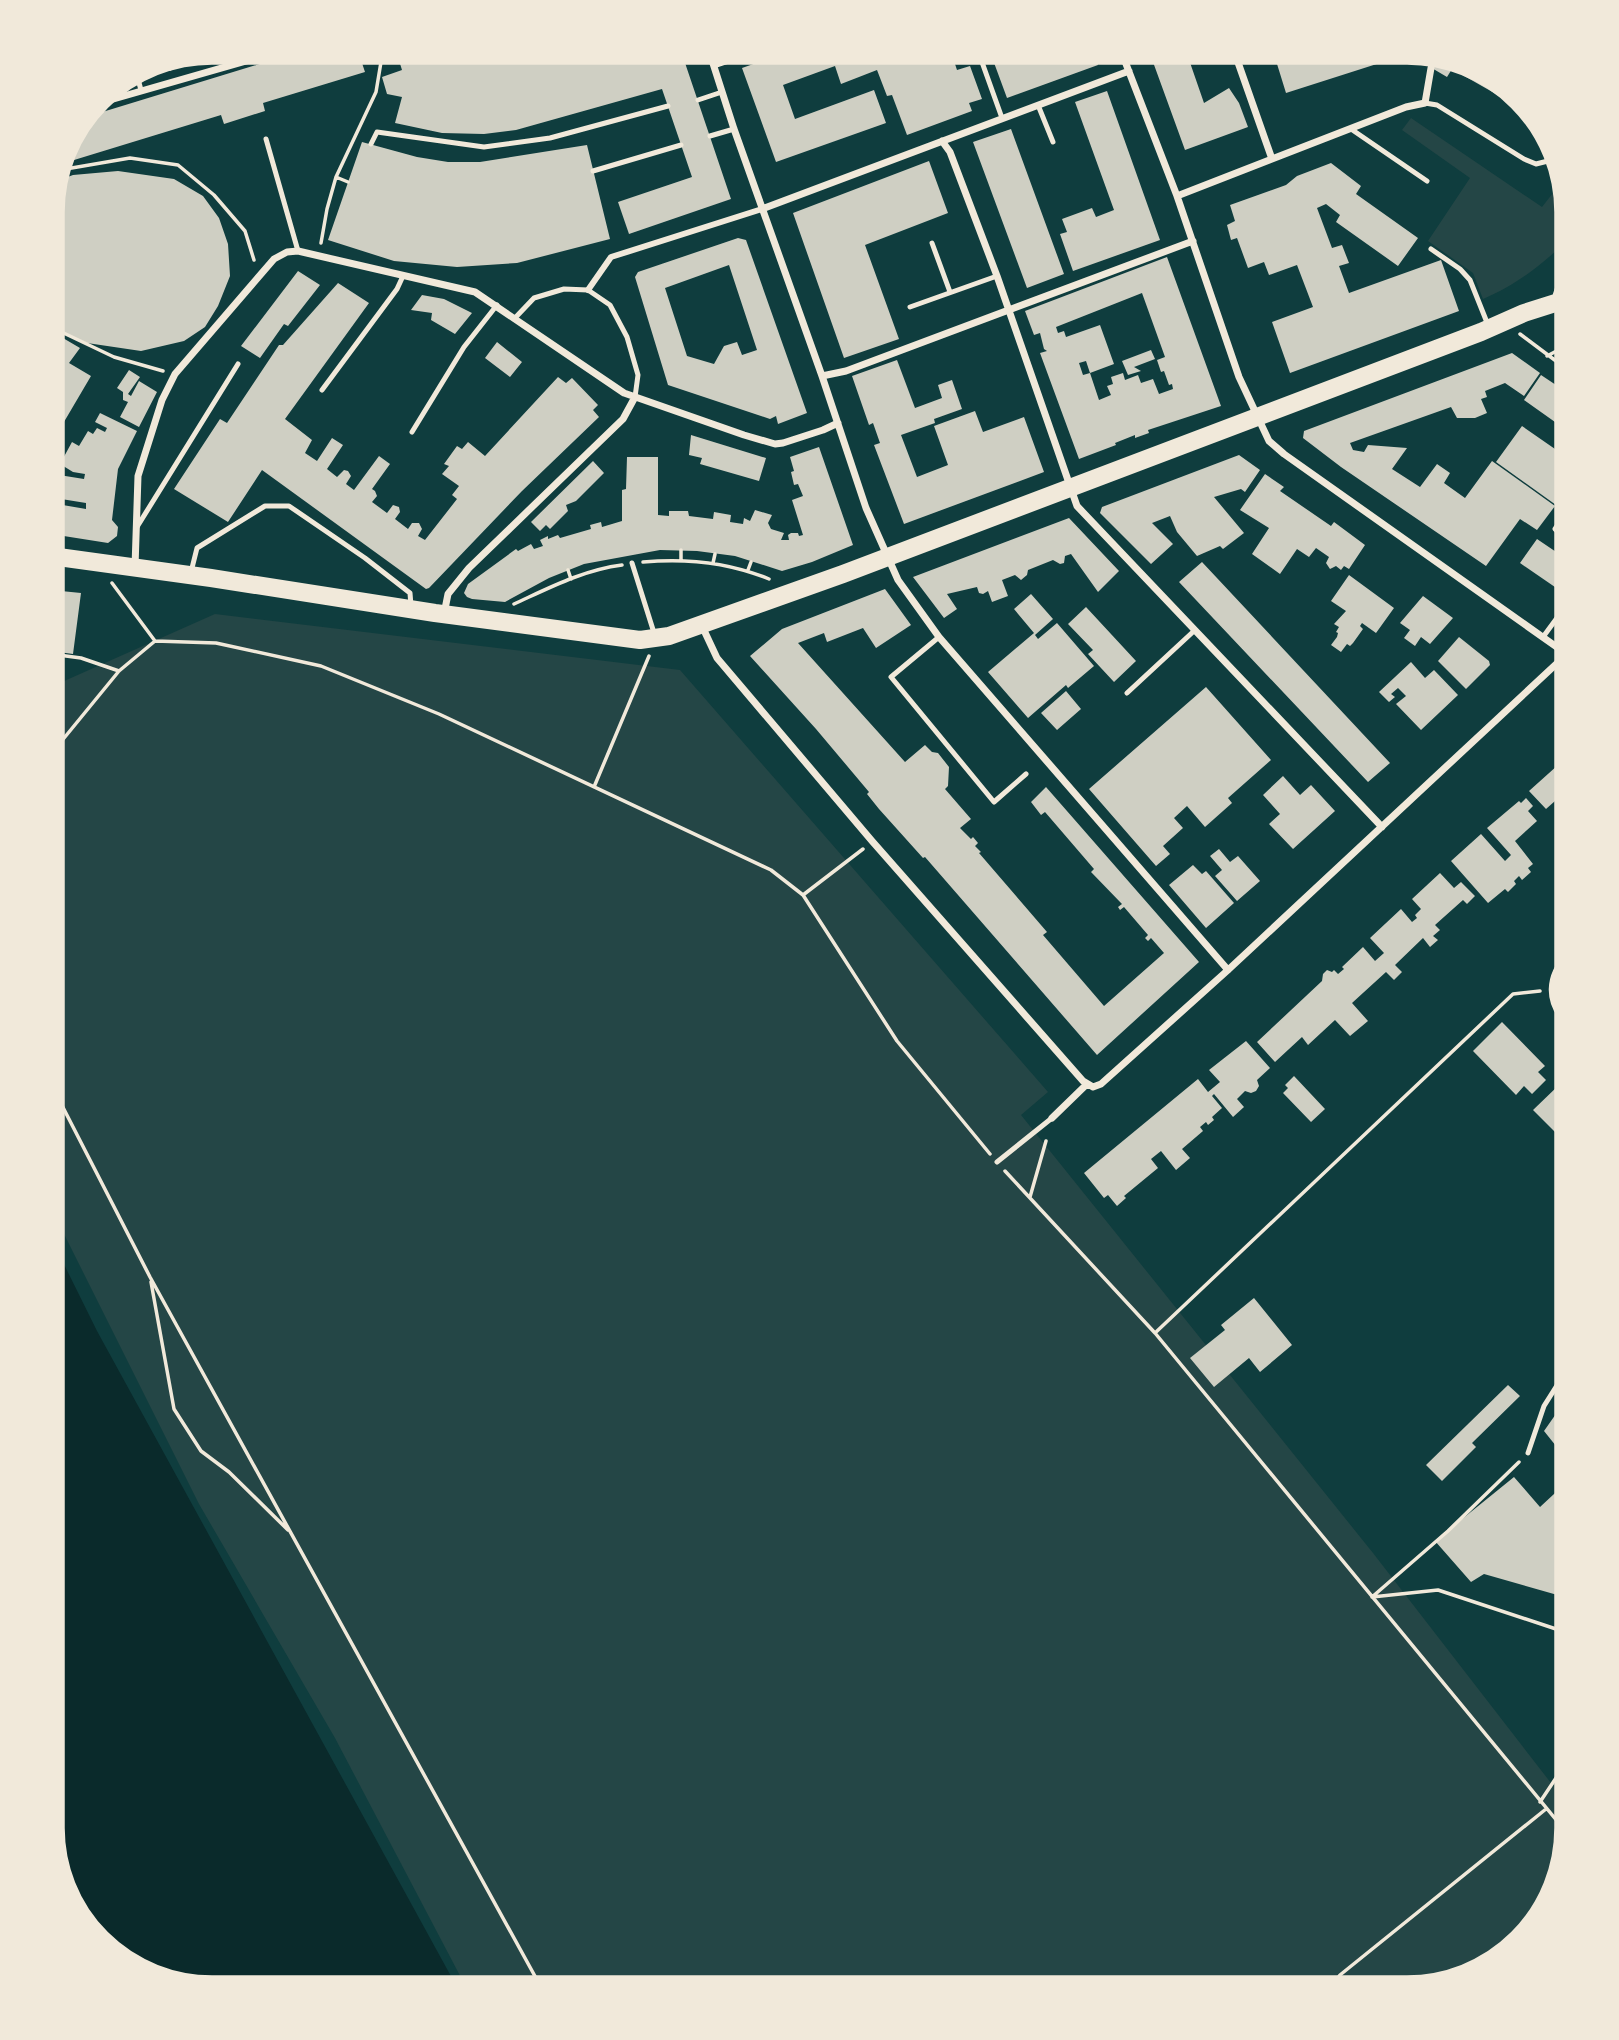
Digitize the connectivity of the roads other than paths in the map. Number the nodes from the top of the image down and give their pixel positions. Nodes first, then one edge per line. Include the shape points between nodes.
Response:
1 (238, 63) edge
2 (713, 63) edge
3 (723, 63) edge
4 (982, 63) edge
5 (1126, 63) edge
6 (1238, 63) edge
7 (714, 66) junction
8 (1431, 68) dead end
9 (1129, 71) junction
10 (139, 82) edge
11 (141, 90) junction
12 (722, 92) junction
13 (117, 97) edge
14 (698, 100) dead end
15 (1425, 103) junction
16 (1038, 105) junction
17 (668, 106) dead end
18 (1002, 118) junction
19 (734, 129) junction
20 (1352, 129) junction
21 (710, 136) dead end
22 (266, 139) dead end
23 (942, 141) junction
24 (1053, 142) dead end
25 (371, 144) dead end
26 (681, 145) dead end
27 (1272, 159) junction
28 (1547, 161) edge
29 (593, 171) dead end
30 (1427, 181) dead end
31 (1177, 196) junction
32 (762, 209) junction
33 (1193, 241) junction
34 (932, 243) dead end
35 (1431, 249) dead end
36 (298, 251) junction
37 (403, 276) junction
38 (997, 276) junction
39 (588, 290) junction
40 (950, 292) junction
41 (1556, 303) edge
42 (497, 305) junction
43 (910, 307) dead end
44 (1007, 311) junction
45 (514, 319) junction
46 (1489, 328) junction
47 (238, 364) dead end
48 (822, 376) junction
49 (322, 390) dead end
50 (635, 397) junction
51 (1258, 416) junction
52 (838, 423) junction
53 (412, 432) dead end
54 (1070, 489) junction
55 (137, 527) junction
56 (886, 557) junction
57 (63, 558) edge
58 (632, 563) road end
59 (135, 567) junction
60 (191, 575) junction
61 (411, 610) junction
62 (444, 614) junction
63 (1556, 620) edge
64 (702, 625) junction
65 (1195, 630) junction
66 (939, 637) junction
67 (1543, 637) junction
68 (656, 639) junction
69 (1556, 646) edge
70 (1556, 666) edge
71 (1127, 693) dead end
72 (1026, 774) dead end
73 (1382, 827) junction
74 (1228, 970) junction
75 (1556, 971) edge
76 (1556, 1008) edge
77 (1087, 1084) junction
78 (1052, 1118) joint
79 (997, 1162) road end
80 (1556, 1387) edge
81 (1528, 1453) road end

1 - 11 street
2 - 7 street
3 - 7 lane
4 - 18 lane
5 - 9 street
6 - 27 street
7 - 12 street
8 - 15 street
9 - 16 street
9 - 31 street
10 - 11 lane
11 - 13 street
12 - 14 lane
12 - 19 street
15 - 20 street
15 - 28 lane via 1437,105 1524,159 1536,164
16 - 18 street
16 - 24 lane
17 - 25 lane via 537,140 484,146 376,132
18 - 23 street
19 - 21 lane
19 - 32 street
20 - 27 street
20 - 30 lane
22 - 36 lane
23 - 32 street
23 - 38 street
26 - 29 lane
27 - 31 street
31 - 33 street
32 - 39 street via 611,257
32 - 48 street
33 - 44 street
33 - 51 street via 1239,377
34 - 40 lane
35 - 46 lane via 1470,281
36 - 37 street
36 - 55 street via 274,259 175,374 138,476
37 - 42 street via 475,292
37 - 49 lane
38 - 40 lane
38 - 44 street
39 - 45 lane via 564,289 534,298
39 - 50 lane via 610,305 626,337 638,375
40 - 43 lane
41 - 46 main road
42 - 45 street
42 - 53 lane via 464,347
44 - 48 street
44 - 54 street
45 - 50 street via 595,376
46 - 51 main road
47 - 55 lane
48 - 52 street
50 - 52 street via 775,444
50 - 62 street via 623,419 469,568 448,594
51 - 54 main road
51 - 67 street via 1269,441 1284,454
52 - 56 street
54 - 56 main road
54 - 65 street via 1077,506
55 - 59 street
56 - 64 main road
56 - 66 street
57 - 59 main road
58 - 68 lane
59 - 60 main road
60 - 61 main road
60 - 61 lane via 197,548 265,506 289,506 410,593
61 - 62 main road
62 - 68 main road
63 - 67 lane
64 - 68 main road
64 - 77 street via 717,658
65 - 71 lane
65 - 73 street
66 - 72 lane via 891,677 994,802
66 - 74 street
67 - 69 street
70 - 73 street
73 - 74 street
74 - 77 street via 1101,1084
75 - 76 street via 1551,990
77 - 78 street
78 - 79 lane
80 - 81 lane via 1544,1406

